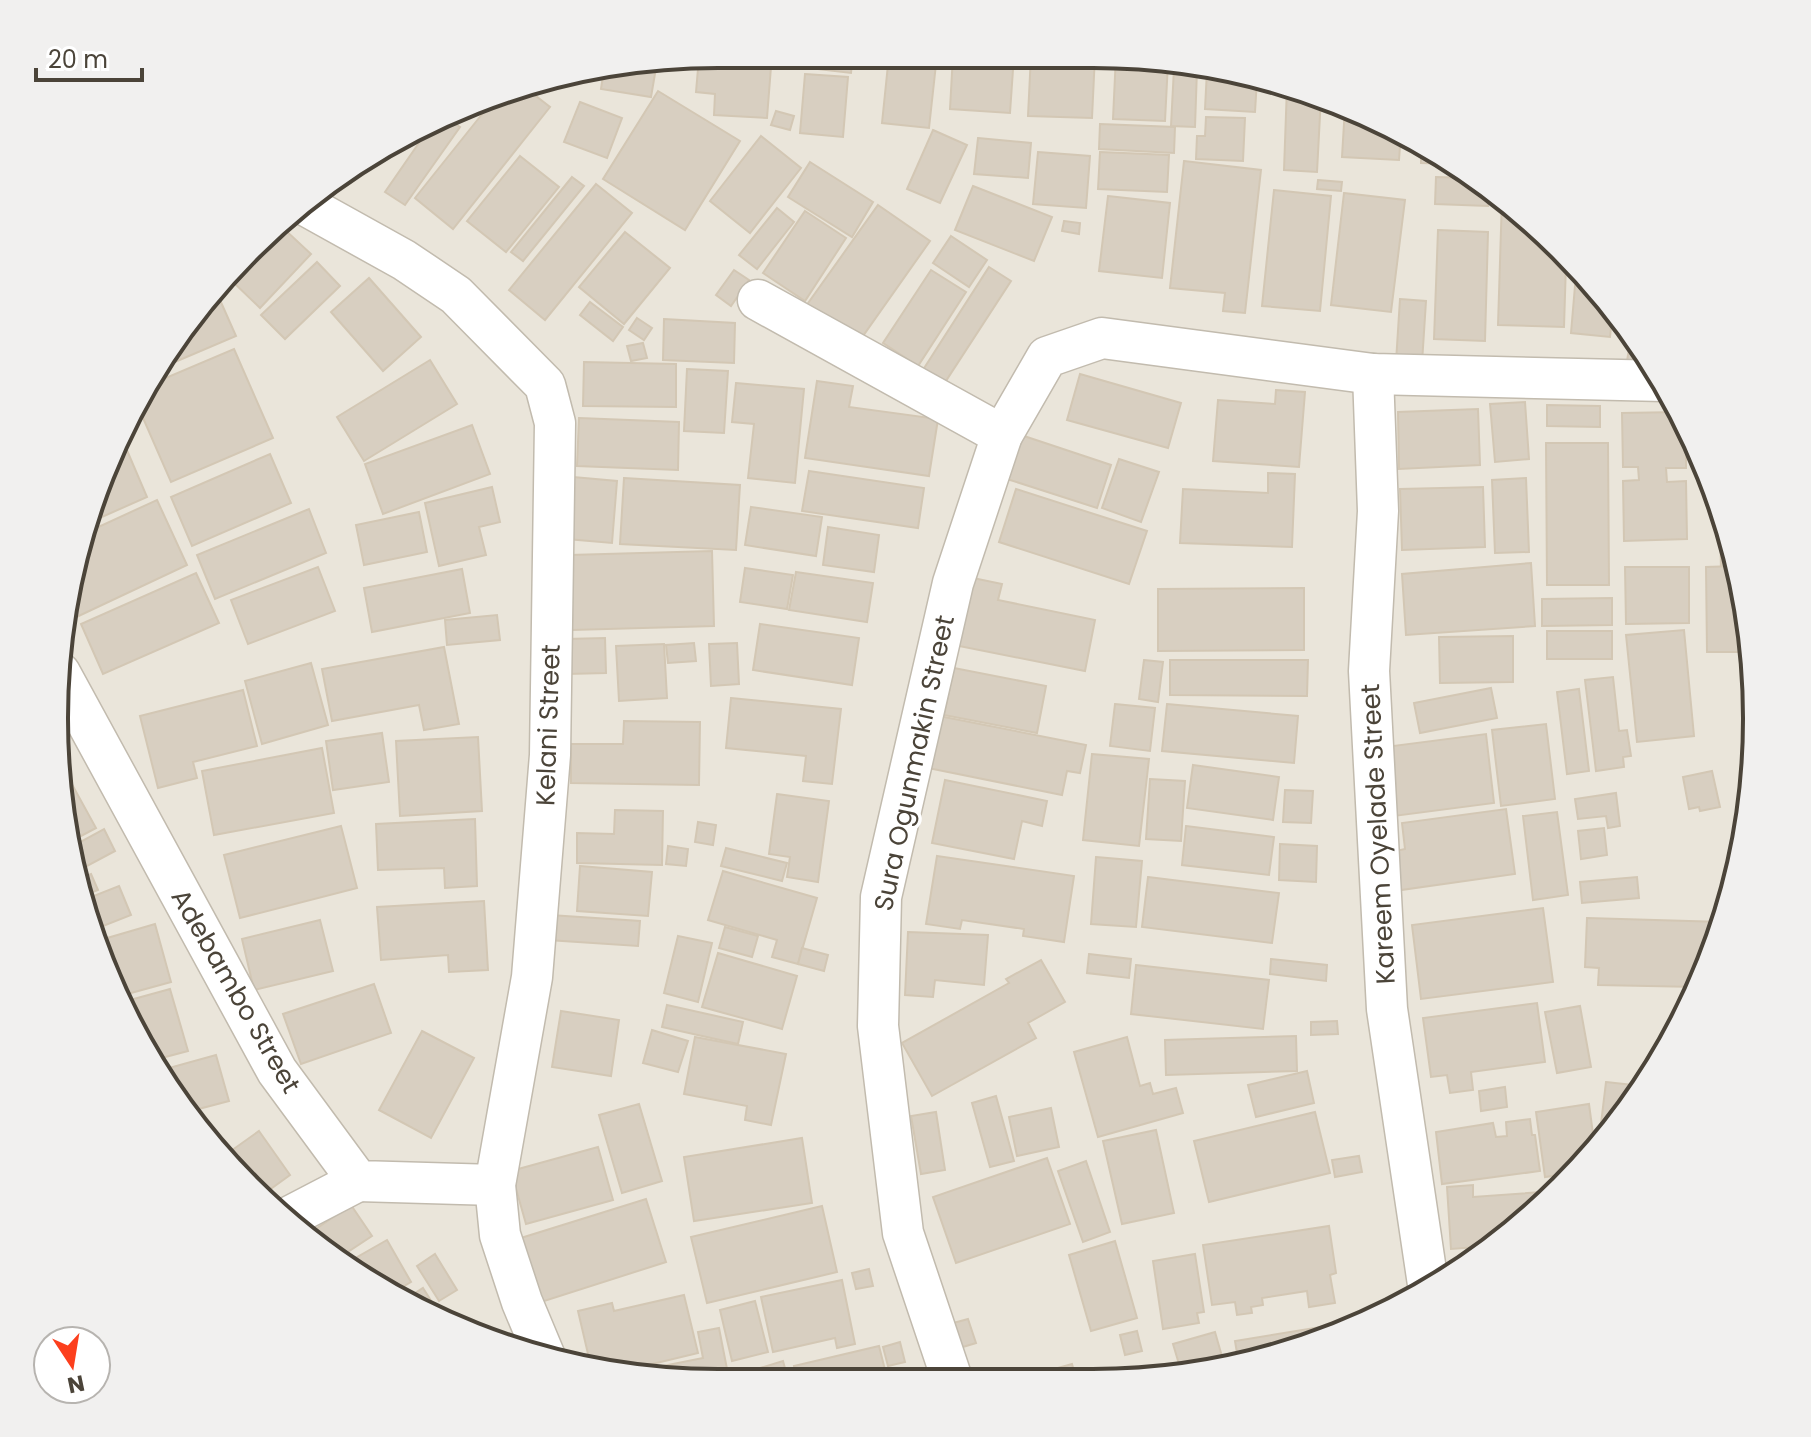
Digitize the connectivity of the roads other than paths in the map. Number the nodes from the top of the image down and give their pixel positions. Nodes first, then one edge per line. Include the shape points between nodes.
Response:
1 (314, 210) edge
2 (758, 300) dead end
3 (1373, 374) junction
4 (1648, 381) edge
5 (1002, 435) junction
6 (69, 689) edge
7 (358, 1181) junction
8 (495, 1185) junction
9 (296, 1213) edge
10 (1427, 1276) edge
11 (539, 1344) edge
12 (949, 1369) edge

1 - 8 street, Kelani Street via 456,295 545,385 555,423 549,771 532,977
2 - 5 street
3 - 4 street
3 - 5 street, Sura Ogunmakin Street via 1102,338 1047,357
3 - 10 street, Kareem Oyelade Street via 1378,511 1369,671 1387,1009
5 - 12 street, Sura Ogunmakin Street via 953,583 881,897 878,1026 903,1233
6 - 7 street, Adebambo Street via 277,1071
7 - 8 street
7 - 9 street
8 - 11 street, Kelani Street via 500,1235

